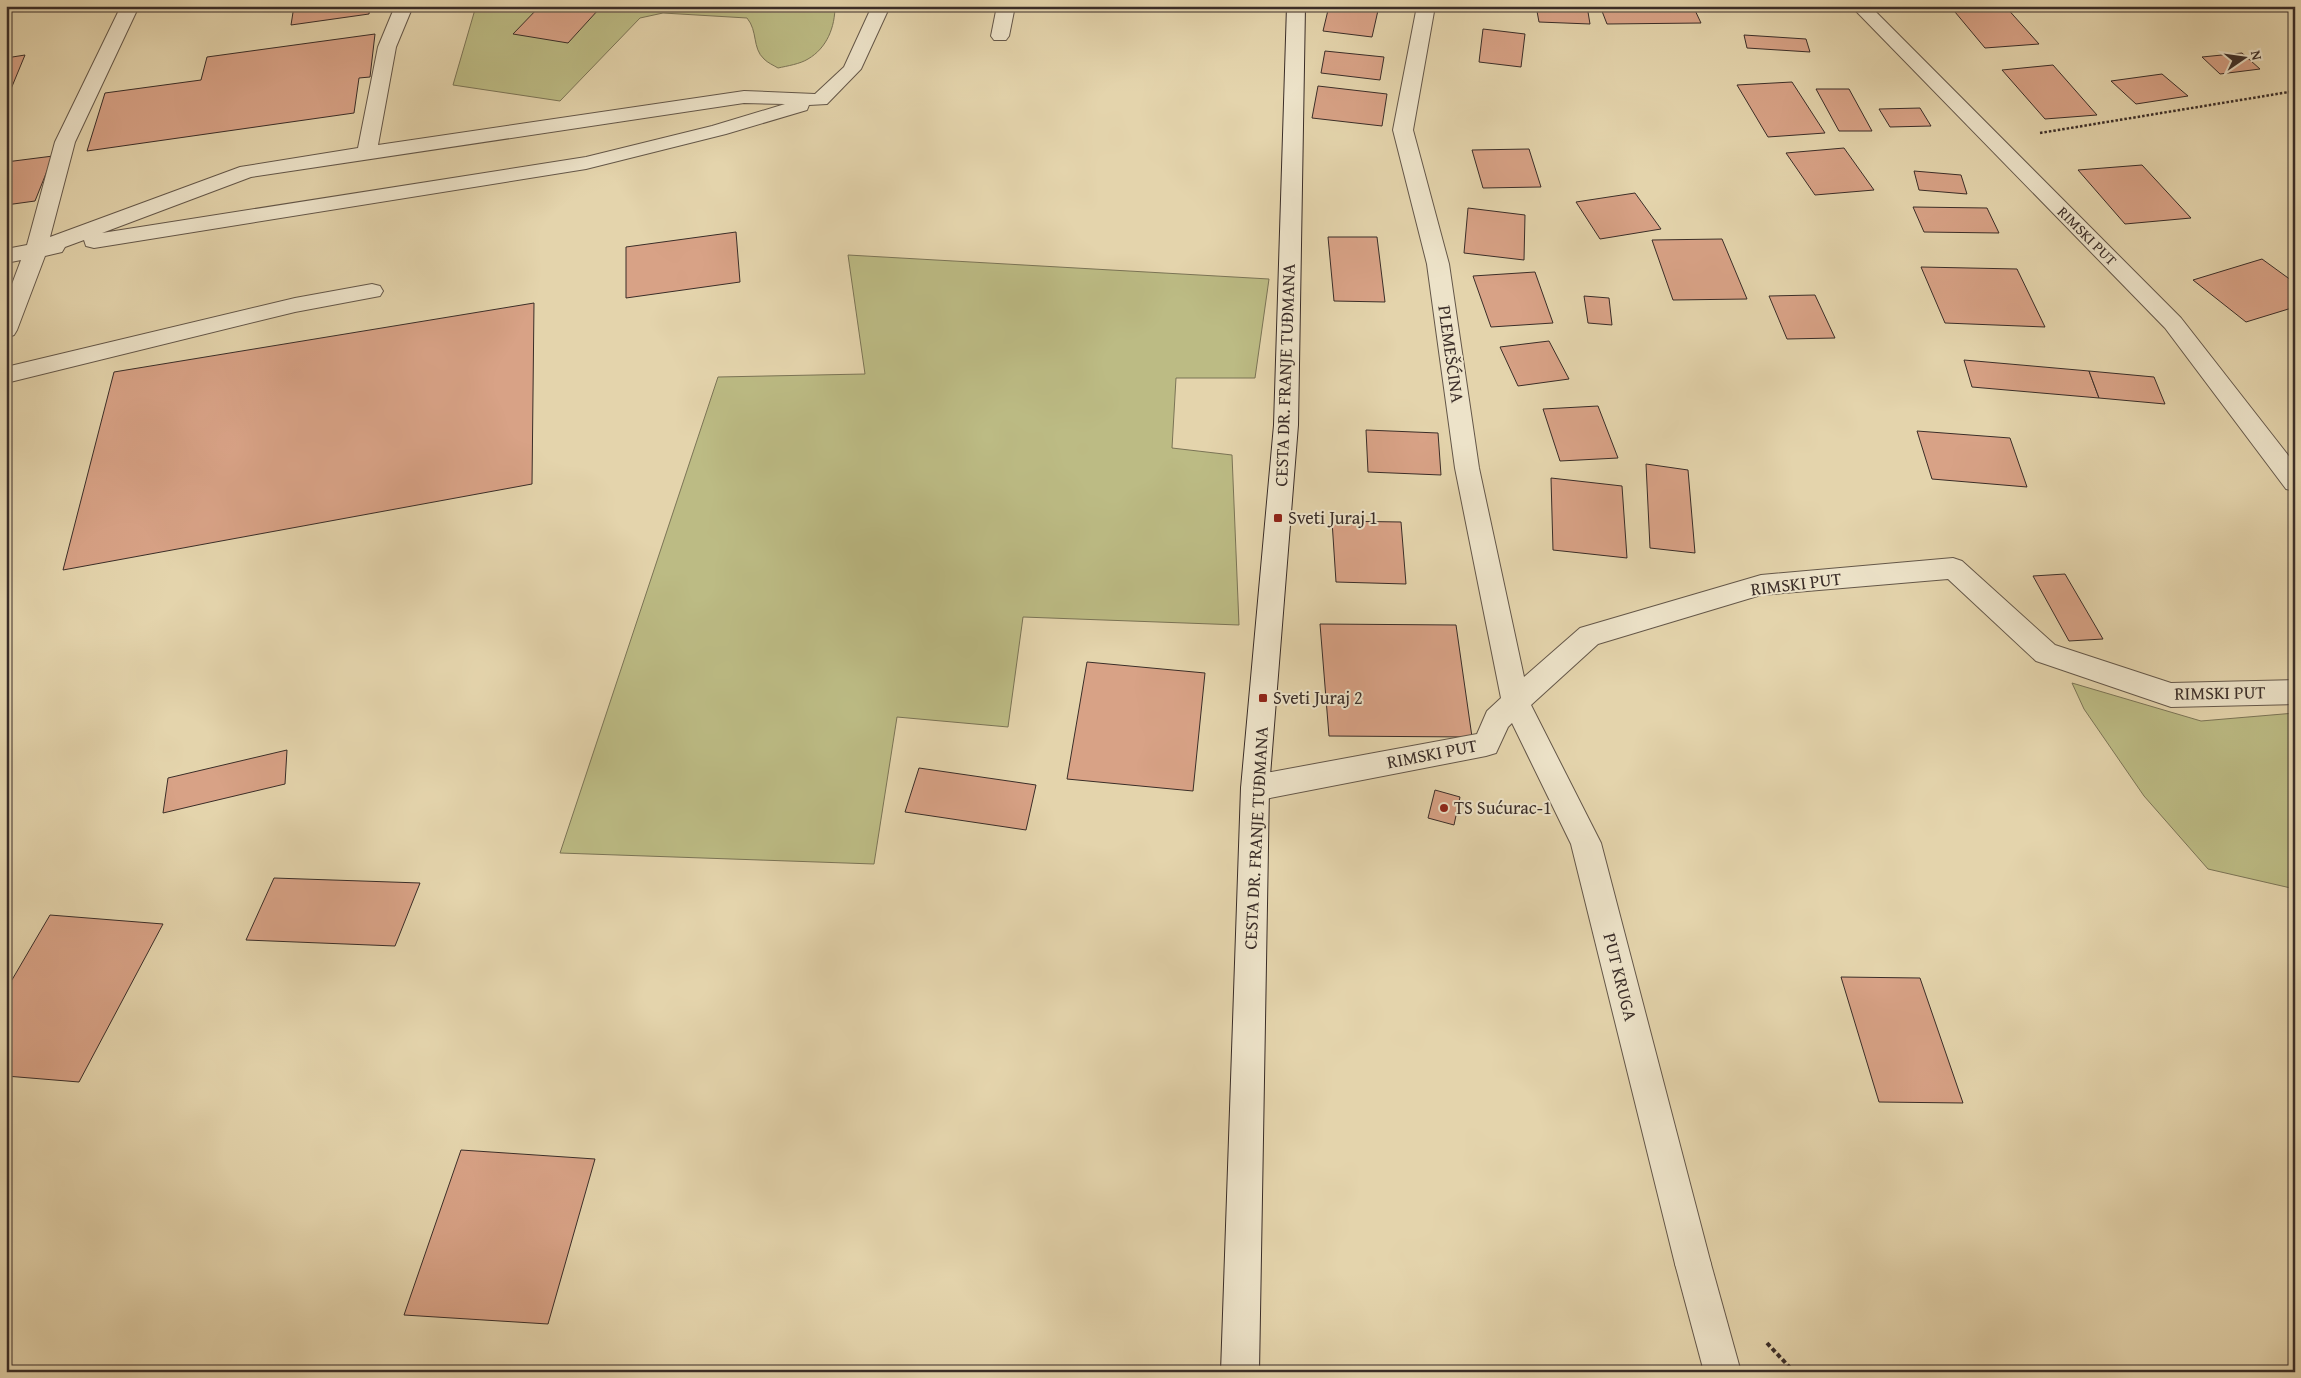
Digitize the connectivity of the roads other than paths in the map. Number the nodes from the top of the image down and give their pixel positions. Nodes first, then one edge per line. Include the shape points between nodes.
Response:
1 (130, 6) edge
2 (404, 6) edge
3 (881, 6) edge
4 (1006, 6) edge
5 (1296, 6) edge
6 (1426, 6) edge
7 (1860, 6) edge
8 (1000, 36) dead end
9 (820, 100) junction
10 (367, 152) junction
11 (36, 250) junction
12 (6, 256) edge
13 (372, 290) dead end
14 (6, 330) edge
15 (6, 375) edge
16 (2295, 482) edge
17 (2295, 692) edge
18 (1516, 702) junction
19 (1255, 788) junction
20 (1240, 1372) edge
21 (1723, 1372) edge

1 - 11 street via 65,142
2 - 10 street via 387,47
3 - 9 street via 852,69
4 - 8 street
5 - 19 street, CESTA DR. FRANJE TUĐMANA via 1286,425
6 - 18 street, PLEMEŠĆINA via 1403,130 1438,264 1467,468
7 - 16 street, RIMSKI PUT via 2173,323
9 - 10 street via 744,97
9 - 11 street via 719,130 586,163
10 - 11 street via 247,171
11 - 12 street
11 - 14 street
13 - 15 street via 295,305
17 - 18 street, RIMSKI PUT via 2171,695 2046,654 1953,568 1761,585 1589,636
18 - 19 street, RIMSKI PUT via 1497,720 1486,744
18 - 21 street, PUT KRUGA via 1586,843
19 - 20 street, CESTA DR. FRANJE TUĐMANA

